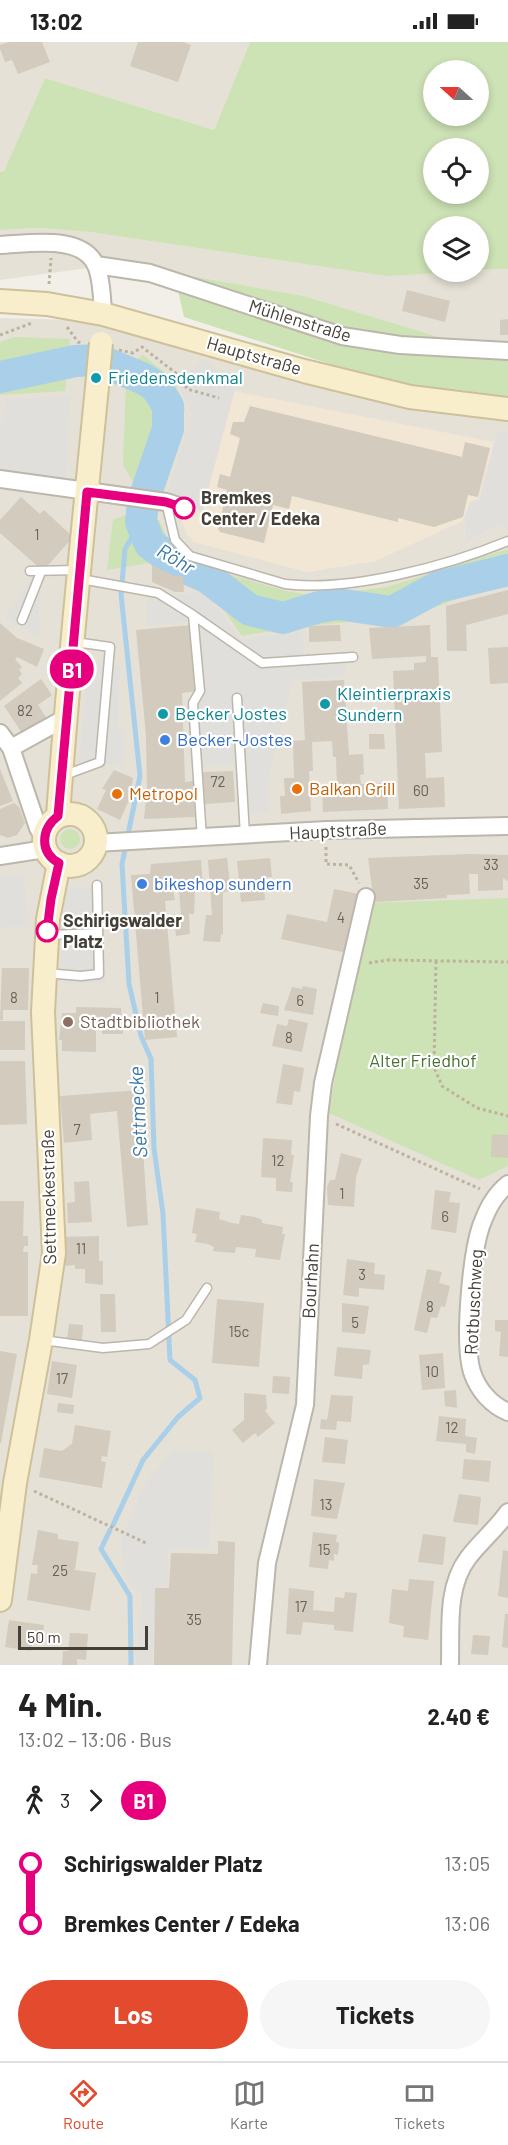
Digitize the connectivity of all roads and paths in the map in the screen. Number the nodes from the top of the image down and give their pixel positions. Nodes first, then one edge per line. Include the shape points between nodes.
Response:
1 (48, 243) junction
2 (0, 245) edge
3 (96, 266) junction
4 (48, 287) dead end
5 (0, 302) edge
6 (104, 314) junction
7 (40, 321) dead end
8 (0, 335) edge
9 (142, 346) dead end
10 (508, 351) edge
11 (219, 398) dead end
12 (508, 409) edge
13 (0, 478) edge
14 (87, 492) junction
15 (165, 502) junction
16 (184, 508) dead end
17 (508, 541) edge
18 (30, 571) dead end
19 (41, 572) junction
20 (78, 574) junction
21 (193, 615) junction
22 (22, 620) dead end
23 (75, 642) junction
24 (353, 657) dead end
25 (237, 698) dead end
26 (67, 717) junction
27 (0, 733) edge
28 (11, 748) junction
29 (61, 777) junction
30 (58, 816) junction
31 (508, 825) edge
32 (327, 830) junction
33 (246, 836) junction
34 (201, 839) junction
35 (102, 843) junction
36 (49, 850) junction
37 (0, 856) edge
38 (97, 885) dead end
39 (366, 897) joint
40 (97, 933) junction
41 (46, 936) junction
42 (436, 961) junction
43 (508, 962) edge
44 (349, 965) junction
45 (45, 973) junction
46 (319, 1116) junction
47 (508, 1116) edge
48 (508, 1184) edge
49 (494, 1198) junction
50 (207, 1288) dead end
51 (41, 1340) junction
52 (508, 1412) edge
53 (15, 1483) junction
54 (508, 1512) edge
55 (147, 1543) dead end
56 (0, 1600) edge
57 (450, 1663) dead end
58 (258, 1665) edge

1 - 2 street
1 - 3 street via 83,251
1 - 4 path via 52,252
3 - 6 street
3 - 10 street, Mühlenstraße via 150,273 372,343
5 - 6 street, Hauptstraße via 47,304
6 - 12 street, Hauptstraße via 410,398
6 - 14 street, bridge
7 - 8 path
9 - 11 path via 181,377 187,389
13 - 14 street
14 - 15 street
14 - 20 street
15 - 16 street
15 - 17 lane via 175,540 190,556 301,586 342,585 423,567
18 - 19 lane
19 - 20 lane
19 - 22 lane
20 - 21 lane via 149,590
20 - 23 street
21 - 24 lane via 262,663
21 - 34 lane via 200,691 194,703
23 - 26 street
23 - 29 lane via 110,646 100,762
25 - 33 lane
26 - 28 street
26 - 29 street
27 - 28 street
28 - 36 street
29 - 30 street
30 - 35 street via 84,818
30 - 36 street via 46,829
31 - 32 street, Hauptstraße
32 - 33 street, Hauptstraße
32 - 39 path via 326,864 349,865
33 - 34 street, Hauptstraße
34 - 35 street, Hauptstraße
35 - 36 street via 74,866
36 - 37 street
36 - 41 street, Settmeckestraße via 51,899
38 - 40 lane
39 - 44 street, Bourhahn
40 - 41 lane
40 - 45 lane via 99,974
41 - 45 street, Settmeckestraße
42 - 43 path
42 - 44 path via 388,960
42 - 47 path via 434,1067 442,1086 477,1108
44 - 46 street, Bourhahn
45 - 51 street, Settmeckestraße via 43,1012 54,1253
46 - 49 path
46 - 58 street, Bourhahn via 305,1405 267,1563
48 - 49 street, Rotbuschweg
49 - 52 street, Rotbuschweg via 477,1242 470,1360 483,1393
50 - 51 lane via 186,1320 149,1344 103,1348
51 - 53 street, Settmeckestraße
53 - 55 path
53 - 56 street, Settmeckestraße
54 - 57 street via 466,1561 457,1578 451,1612

